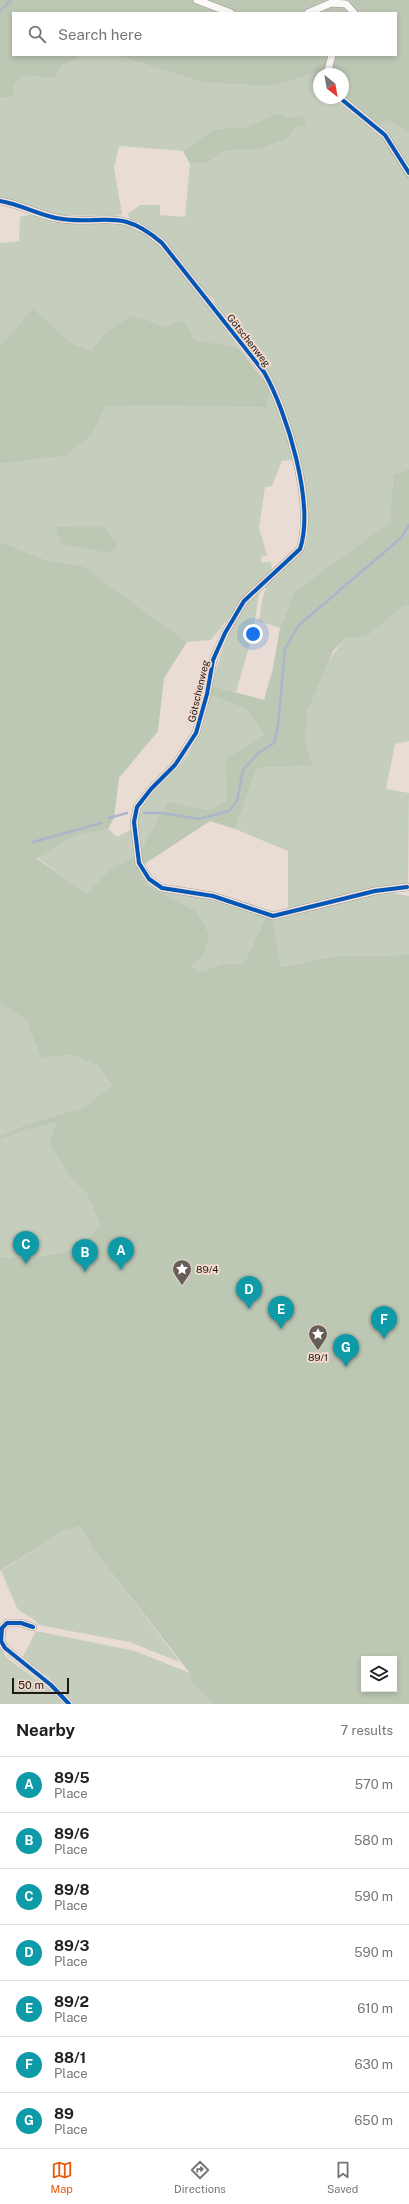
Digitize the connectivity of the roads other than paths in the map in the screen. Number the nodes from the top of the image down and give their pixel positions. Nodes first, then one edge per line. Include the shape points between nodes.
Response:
1 (197, 0) edge
2 (228, 12) edge
3 (310, 12) edge
4 (353, 12) edge
5 (332, 56) edge
6 (329, 68) edge
7 (347, 104) edge
8 (409, 173) edge
9 (0, 201) edge
10 (408, 887) edge
11 (33, 1627) dead end
12 (69, 1704) edge

1 - 2 street
3 - 4 street via 331,3 346,4
5 - 6 street
7 - 8 street via 385,135
9 - 10 street, Götschenweg via 57,218 124,220 150,233 162,243 271,383 295,456 305,520 304,538 300,549 244,600 224,633 213,660 206,700 196,733 175,765 137,807 134,822 136,845 143,871 152,882 162,888 213,896 273,916 375,890
11 - 12 street via 21,1623 7,1623 2,1628 1,1641 5,1648 51,1685

